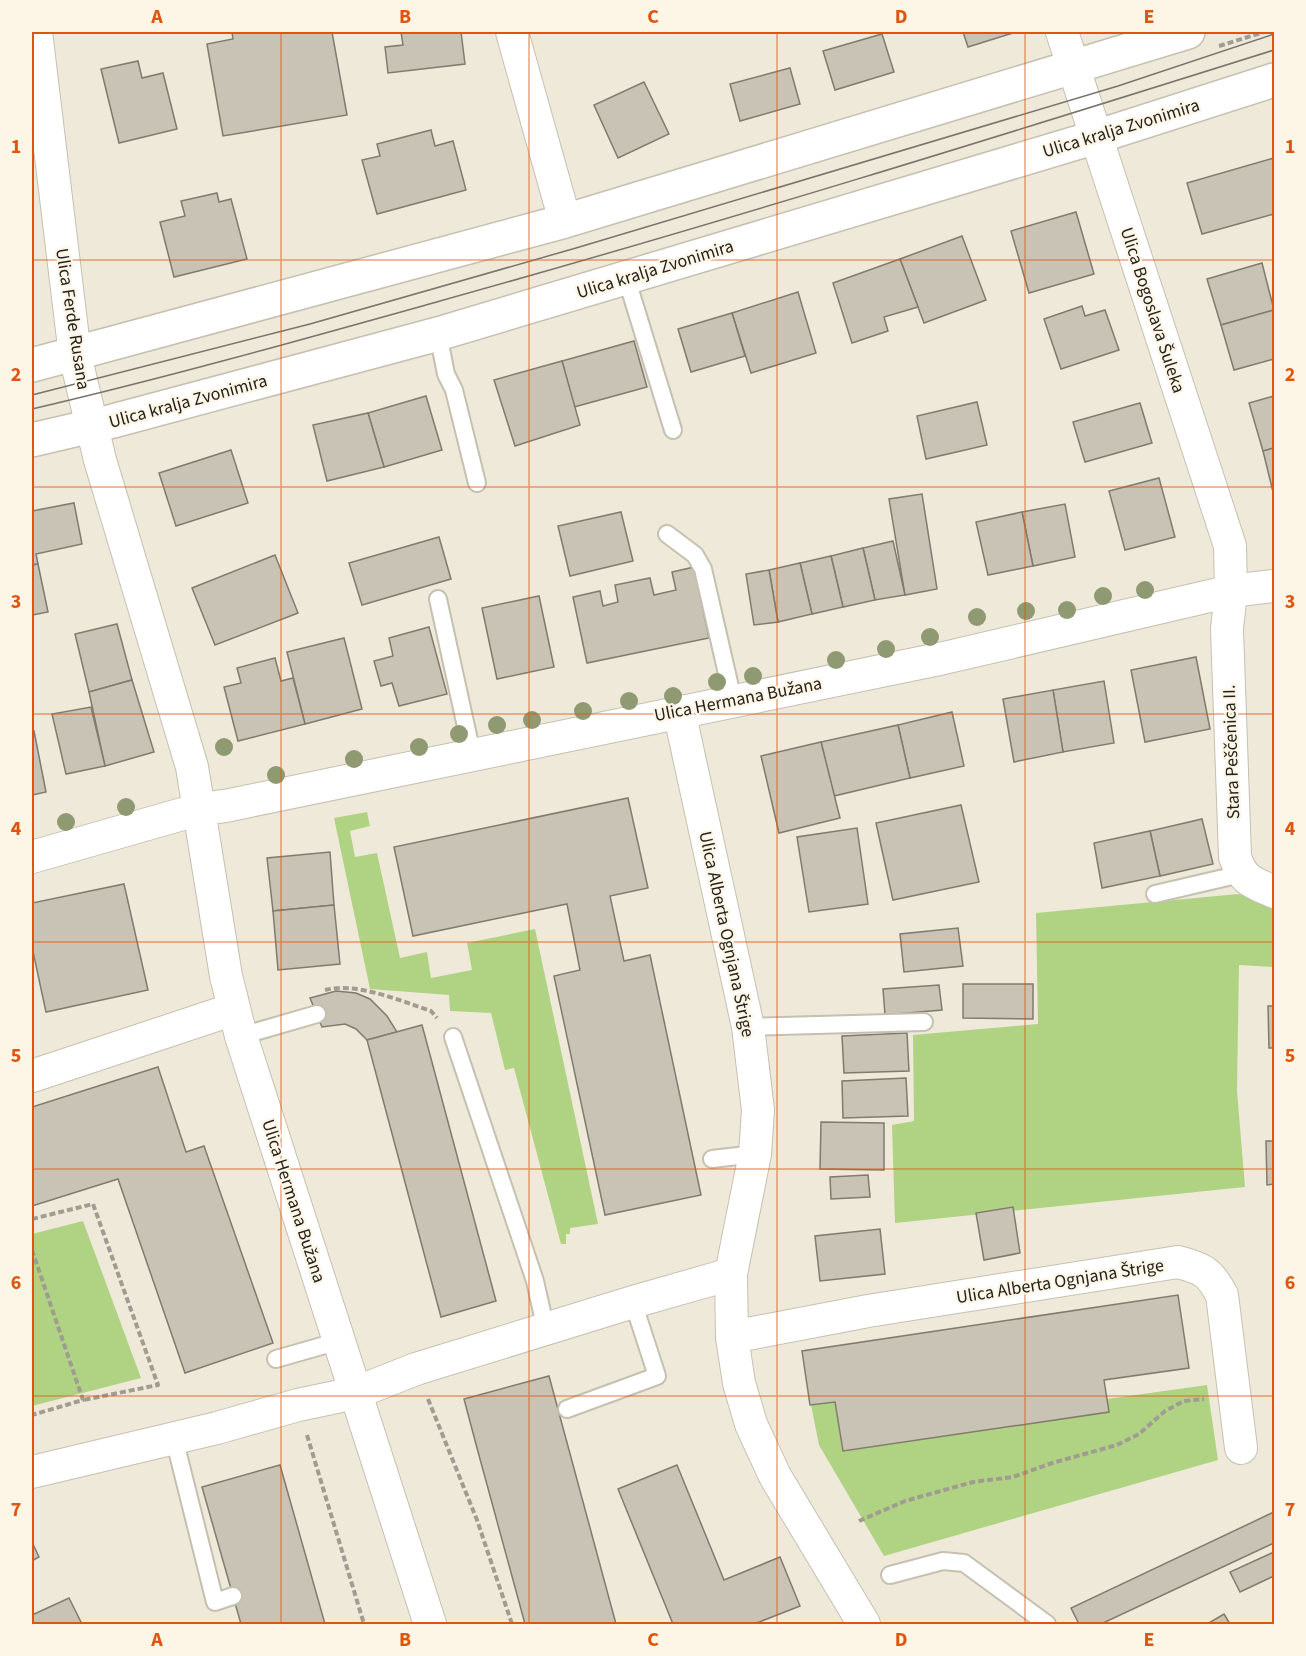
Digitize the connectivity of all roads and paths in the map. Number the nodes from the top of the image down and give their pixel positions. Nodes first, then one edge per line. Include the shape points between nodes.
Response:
1 (36, 32) edge
2 (513, 32) edge
3 (1062, 32) edge
4 (1188, 32) edge
5 (1074, 67) junction
6 (1275, 80) edge
7 (1096, 137) junction
8 (565, 221) junction
9 (626, 277) junction
10 (438, 334) junction
11 (75, 355) junction
12 (32, 365) edge
13 (92, 426) junction
14 (673, 430) dead end
15 (32, 440) edge
16 (477, 483) dead end
17 (667, 534) dead end
18 (1275, 586) edge
19 (1231, 591) junction
20 (438, 598) dead end
21 (733, 700) junction
22 (680, 711) junction
23 (472, 754) junction
24 (200, 809) junction
25 (32, 857) edge
26 (1241, 874) junction
27 (1275, 892) edge
28 (1155, 894) dead end
29 (324, 991) dead end
30 (317, 1014) dead end
31 (238, 1022) junction
32 (924, 1023) dead end
33 (748, 1027) junction
34 (453, 1037) joint
35 (32, 1076) edge
36 (755, 1154) junction
37 (712, 1159) dead end
38 (32, 1219) edge
39 (32, 1250) edge
40 (731, 1274) junction
41 (633, 1302) junction
42 (546, 1330) junction
43 (732, 1337) junction
44 (339, 1341) junction
45 (276, 1359) dead end
46 (426, 1392) dead end
47 (355, 1393) junction
48 (1234, 1397) junction
49 (83, 1400) junction
50 (567, 1409) dead end
51 (32, 1415) edge
52 (306, 1431) dead end
53 (174, 1438) junction
54 (1241, 1448) dead end
55 (32, 1472) edge
56 (858, 1521) dead end
57 (890, 1575) dead end
58 (233, 1596) dead end
59 (364, 1624) edge
60 (430, 1624) edge
61 (512, 1624) edge
62 (864, 1624) edge
63 (1047, 1624) edge

1 - 11 street, Ulica Ferde Rusana
2 - 8 street
3 - 5 street, Ulica Bogoslava Šuleka
4 - 5 main road
5 - 7 street, Ulica Bogoslava Šuleka
5 - 8 main road
6 - 7 main road, Ulica kralja Zvonimira
7 - 9 main road, Ulica kralja Zvonimira
7 - 19 street, Ulica Bogoslava Šuleka via 1230,546
8 - 11 main road
9 - 10 main road, Ulica kralja Zvonimira
9 - 14 lane
10 - 13 main road, Ulica kralja Zvonimira
10 - 16 lane
11 - 12 main road
11 - 13 street, Ulica Ferde Rusana
13 - 15 main road, Ulica kralja Zvonimira
13 - 24 street, Ulica Ferde Rusana via 192,767
17 - 21 lane via 695,555 703,569
18 - 19 street, Ulica Hermana Bužana
19 - 21 street, Ulica Hermana Bužana via 964,653
19 - 26 street, Stara Peščenica II. via 1227,629 1234,834
20 - 23 lane
21 - 22 street, Ulica Hermana Bužana
22 - 23 street, Ulica Hermana Bužana
22 - 33 street, Ulica Alberta Ognjana Štrige
23 - 24 street, Ulica Hermana Bužana
24 - 25 street, Ulica Hermana Bužana
24 - 31 street, Ulica Hermana Bužana via 226,976
26 - 27 street
26 - 28 lane
29 - 34 path via 358,990 431,1011
30 - 31 lane
31 - 35 street
31 - 44 street, Ulica Hermana Bužana
32 - 33 lane
33 - 36 street, Ulica Alberta Ognjana Štrige via 758,1110
34 - 42 lane via 535,1281
36 - 37 lane
36 - 40 street, Ulica Alberta Ognjana Štrige
38 - 49 path via 93,1204 158,1385
39 - 49 path
40 - 41 street
40 - 43 street, Ulica Alberta Ognjana Štrige
41 - 42 street
41 - 50 lane via 657,1376
42 - 47 street via 416,1369
43 - 48 street, Ulica Alberta Ognjana Štrige via 868,1311 1178,1262 1200,1267 1221,1295
43 - 62 street, Ulica Alberta Ognjana Štrige via 751,1424 775,1476
44 - 45 lane
44 - 47 street, Ulica Hermana Bužana
46 - 61 path via 477,1520
47 - 53 street
47 - 60 street, Ulica Hermana Bužana
48 - 54 street, Ulica Alberta Ognjana Štrige
48 - 56 path via 1185,1401 1117,1445 1013,1476 973,1482 905,1501
49 - 51 path
52 - 59 path
53 - 55 street
53 - 58 lane via 215,1602
57 - 63 lane via 943,1561 964,1563

